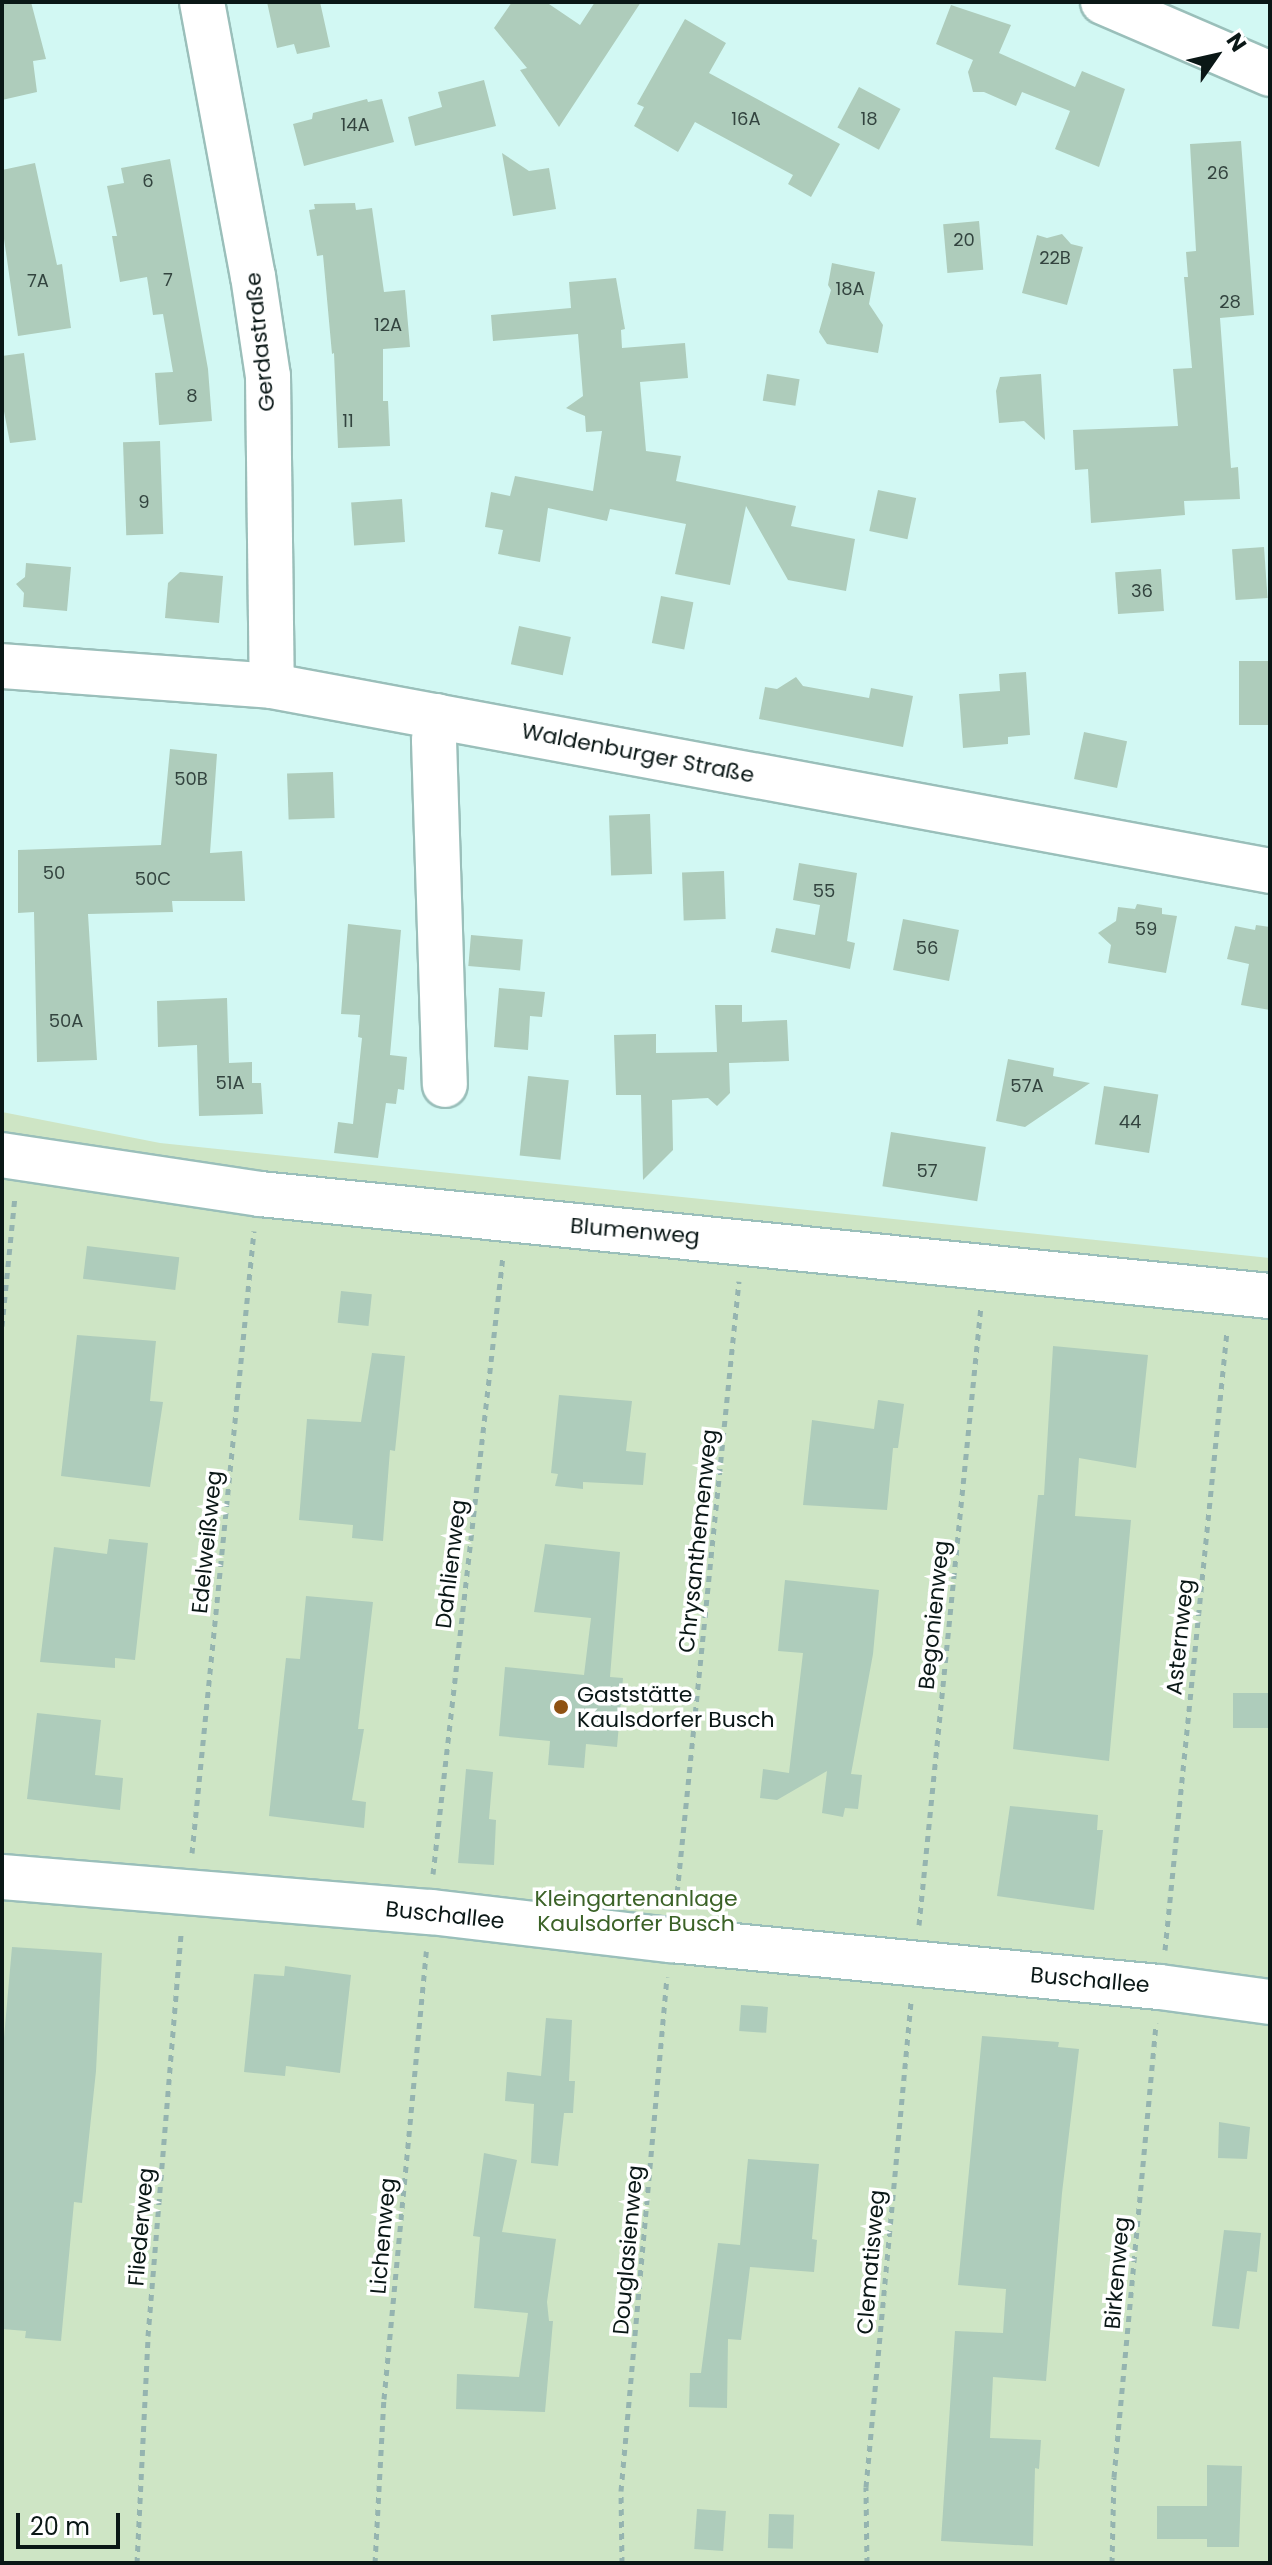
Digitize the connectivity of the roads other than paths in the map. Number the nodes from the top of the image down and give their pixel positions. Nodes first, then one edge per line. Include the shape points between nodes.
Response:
1 (202, 2) edge
2 (1103, 2) edge
3 (1270, 74) edge
4 (2, 666) edge
5 (272, 686) junction
6 (437, 716) junction
7 (1270, 871) edge
8 (445, 1085) dead end
9 (12, 1157) edge
10 (1252, 1293) edge
11 (2, 1877) edge
12 (1270, 2002) edge

1 - 5 street, Gerdastraße via 268,376
2 - 3 street
4 - 5 street, Waldenburger Straße
5 - 6 street, Waldenburger Straße
6 - 7 street, Waldenburger Straße
6 - 8 street
9 - 10 street, Blumenweg via 260,1194
11 - 12 street, Buschallee via 431,1912

